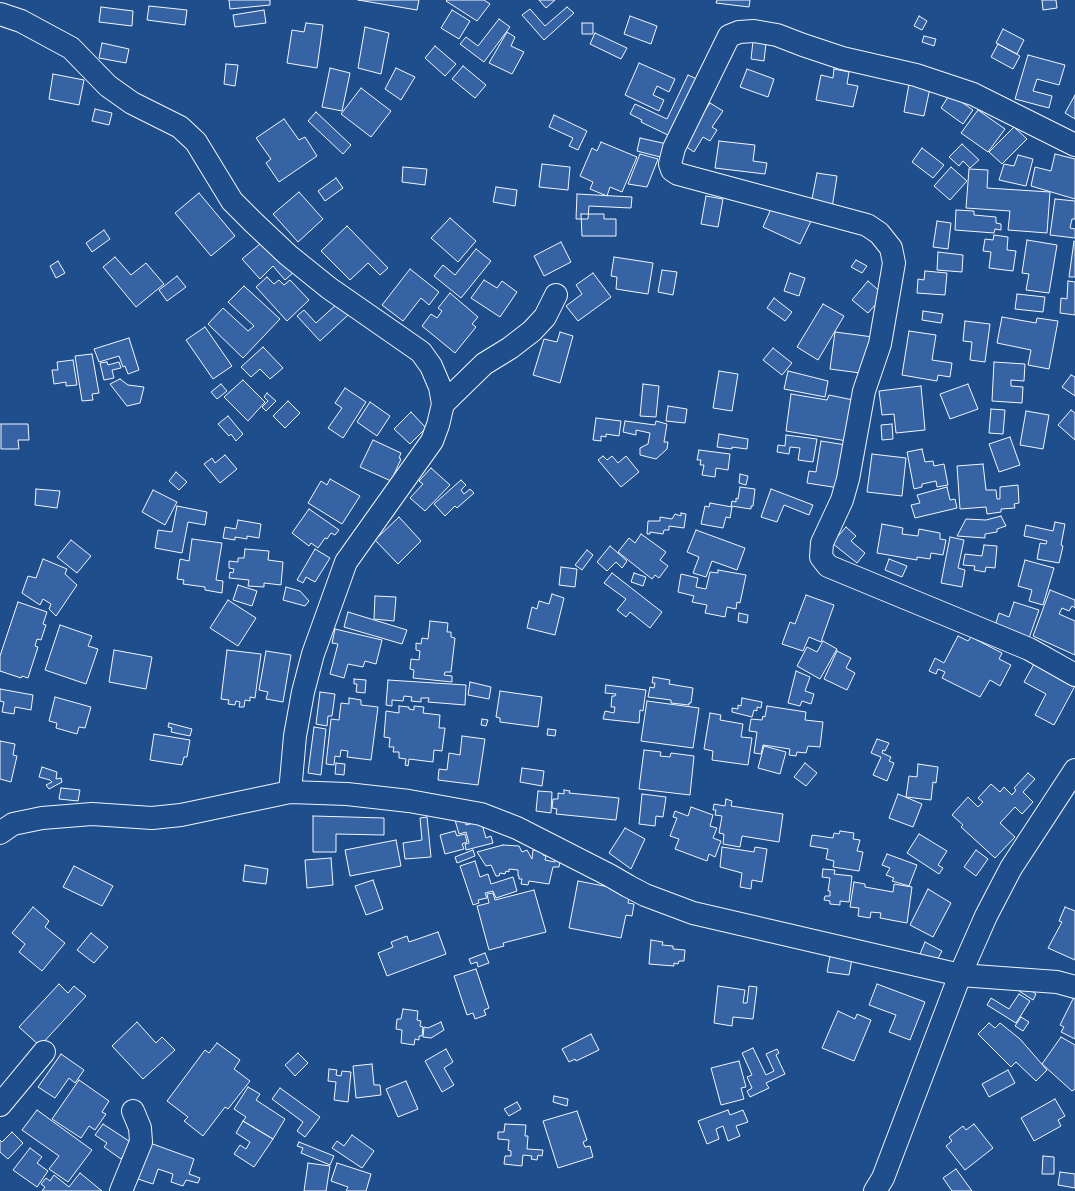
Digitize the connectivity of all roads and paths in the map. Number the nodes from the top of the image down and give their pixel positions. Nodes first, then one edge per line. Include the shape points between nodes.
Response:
1 (0, 14) edge
2 (1075, 145) edge
3 (556, 295) dead end
4 (444, 404) junction
5 (1075, 675) edge
6 (1075, 770) edge
7 (290, 792) junction
8 (0, 833) edge
9 (960, 974) junction
10 (1075, 987) edge
11 (44, 1052) dead end
12 (0, 1105) edge
13 (133, 1111) dead end
14 (121, 1191) edge
15 (876, 1191) edge

1 - 4 street via 21,21 71,48 108,86 132,102 180,127 196,142 232,200 283,251 329,288 421,352 431,366
2 - 5 street via 974,94 916,75 842,58 777,35 754,31 729,36 674,148 670,164 672,170 678,174 867,225 891,248 894,263 880,344 864,391 842,500 822,543 821,557 828,566 1029,649
3 - 4 street via 545,317 532,331 484,364
4 - 7 street via 432,441 346,562 313,654 303,692 295,736
6 - 9 street via 1012,868 986,916
7 - 8 street via 152,818 92,814 42,818 13,824
7 - 9 street via 347,794 402,800 480,814 517,828 649,897 693,913
9 - 10 street via 1057,982
9 - 15 street
11 - 12 street
13 - 14 street via 140,1128 141,1142

